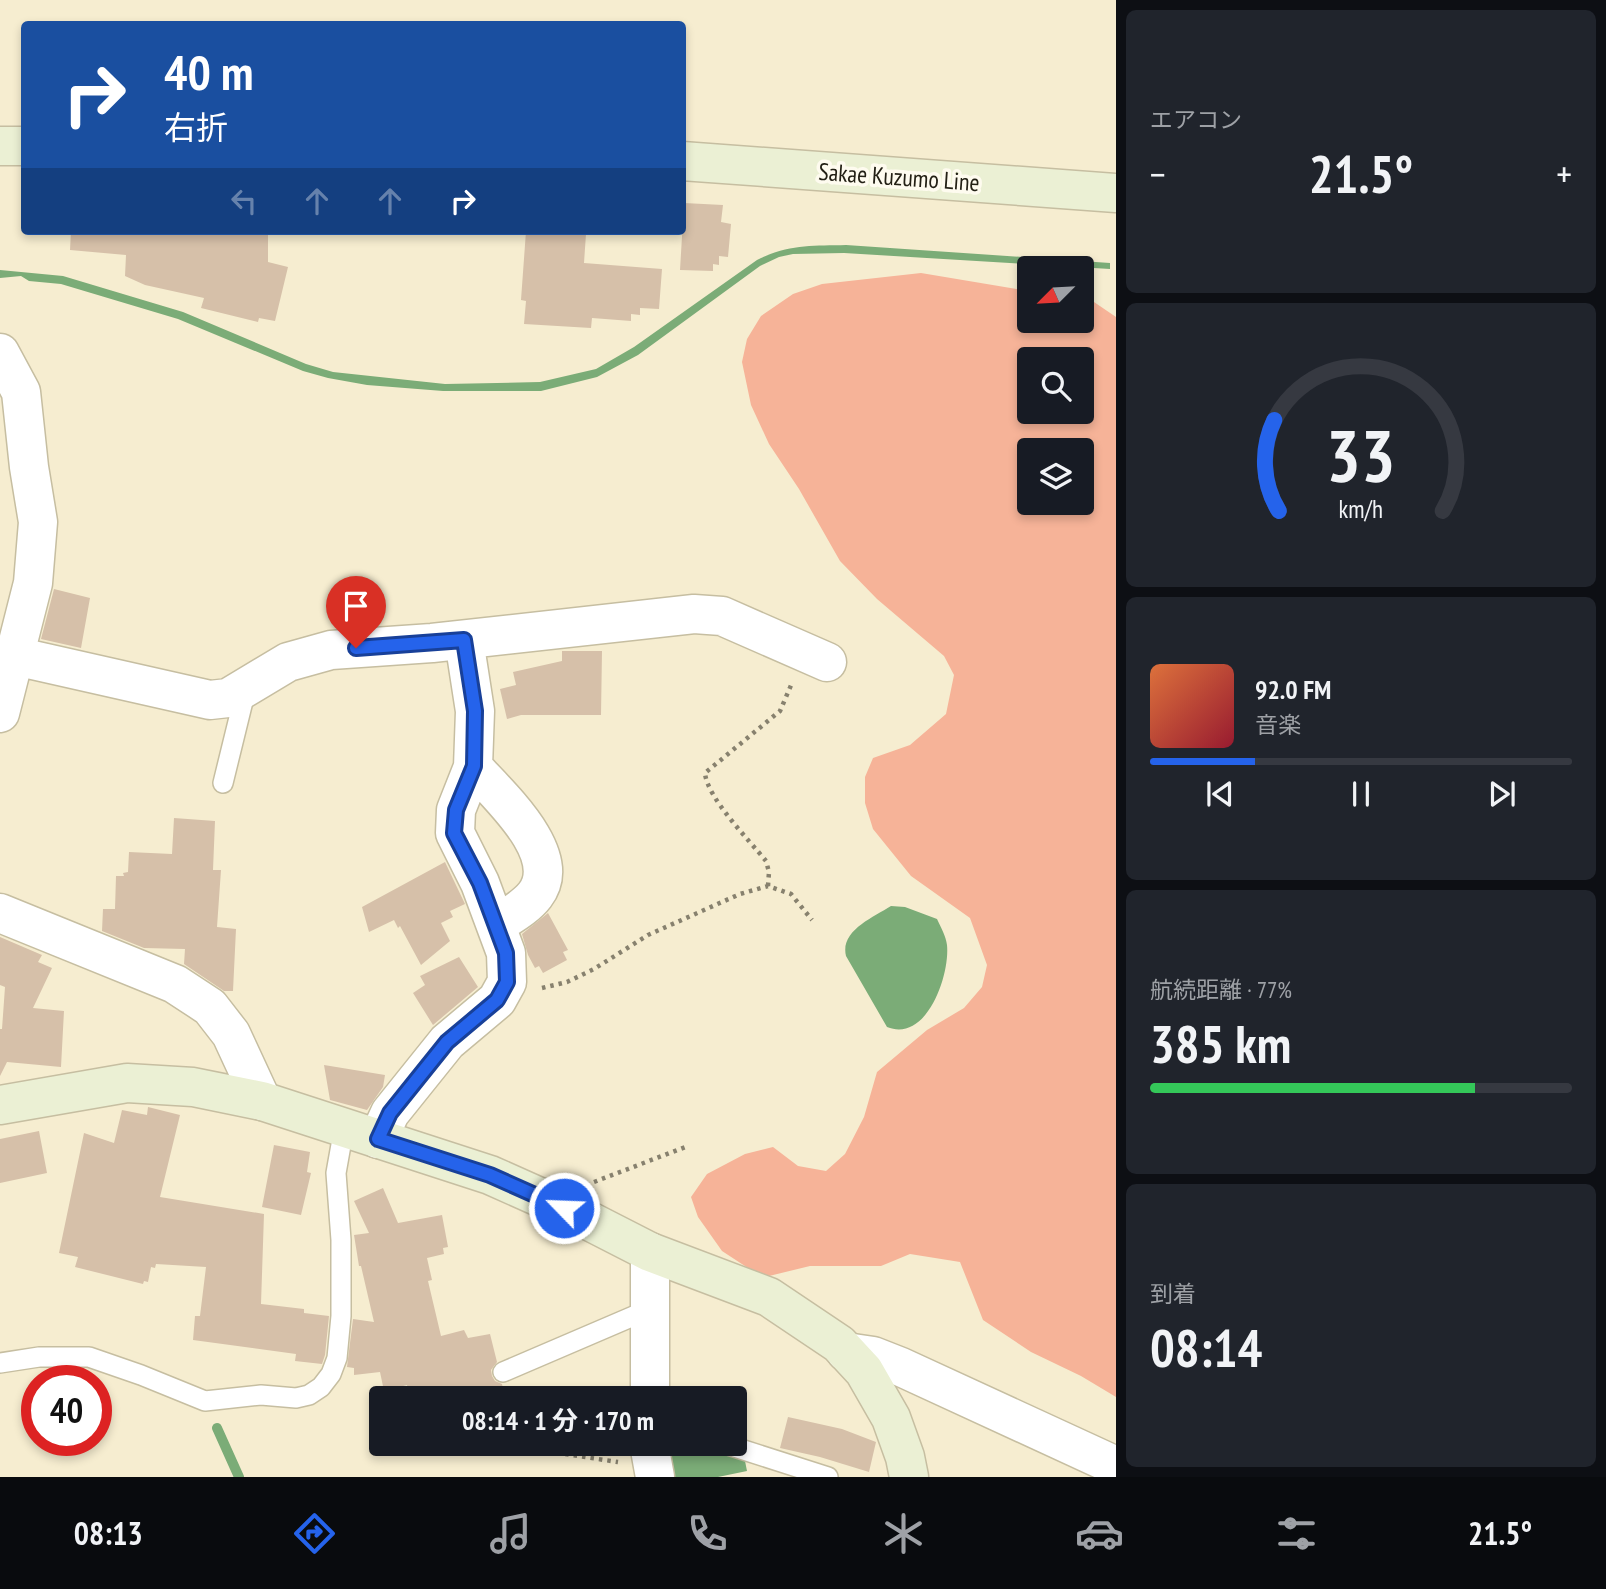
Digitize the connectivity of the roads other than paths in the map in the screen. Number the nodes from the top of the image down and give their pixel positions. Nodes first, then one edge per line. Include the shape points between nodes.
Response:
1 (0, 146) edge
2 (21, 146) edge
3 (686, 162) edge
4 (1116, 193) edge
5 (0, 353) edge
6 (464, 640) junction
7 (15, 656) junction
8 (813, 656) road end
9 (247, 687) junction
10 (0, 713) edge
11 (474, 766) junction
12 (223, 783) dead end
13 (0, 913) edge
14 (496, 925) junction
15 (262, 1101) junction
16 (0, 1105) edge
17 (361, 1133) junction
18 (650, 1252) junction
19 (650, 1309) junction
20 (846, 1352) junction
21 (0, 1363) edge
22 (503, 1372) dead end
23 (650, 1386) edge
24 (747, 1451) edge
25 (1116, 1466) edge
26 (828, 1477) edge
27 (909, 1477) edge

1 - 2 street
3 - 4 street, Sakae Kuzumo Line
5 - 7 street via 21,392 38,522 33,583
6 - 8 street via 694,614 722,616
6 - 9 street via 331,650 288,662
6 - 11 street via 475,711
7 - 9 street via 209,700 228,698
7 - 10 street
9 - 12 lane
11 - 14 street via 456,810 454,833
11 - 14 street via 523,824 540,850 543,866 536,894
13 - 15 street via 175,984 210,1007 231,1034
14 - 17 street via 506,953 507,982 497,1000 447,1042 390,1113
15 - 16 street via 193,1087 127,1083
15 - 17 street
17 - 18 street via 490,1175
17 - 21 lane via 336,1173 341,1240 337,1358 331,1374 309,1395 205,1401 89,1357
18 - 19 street
18 - 20 street via 769,1297
19 - 22 lane
19 - 23 street
20 - 25 street via 883,1360
20 - 27 street via 864,1371 891,1418
24 - 26 lane

